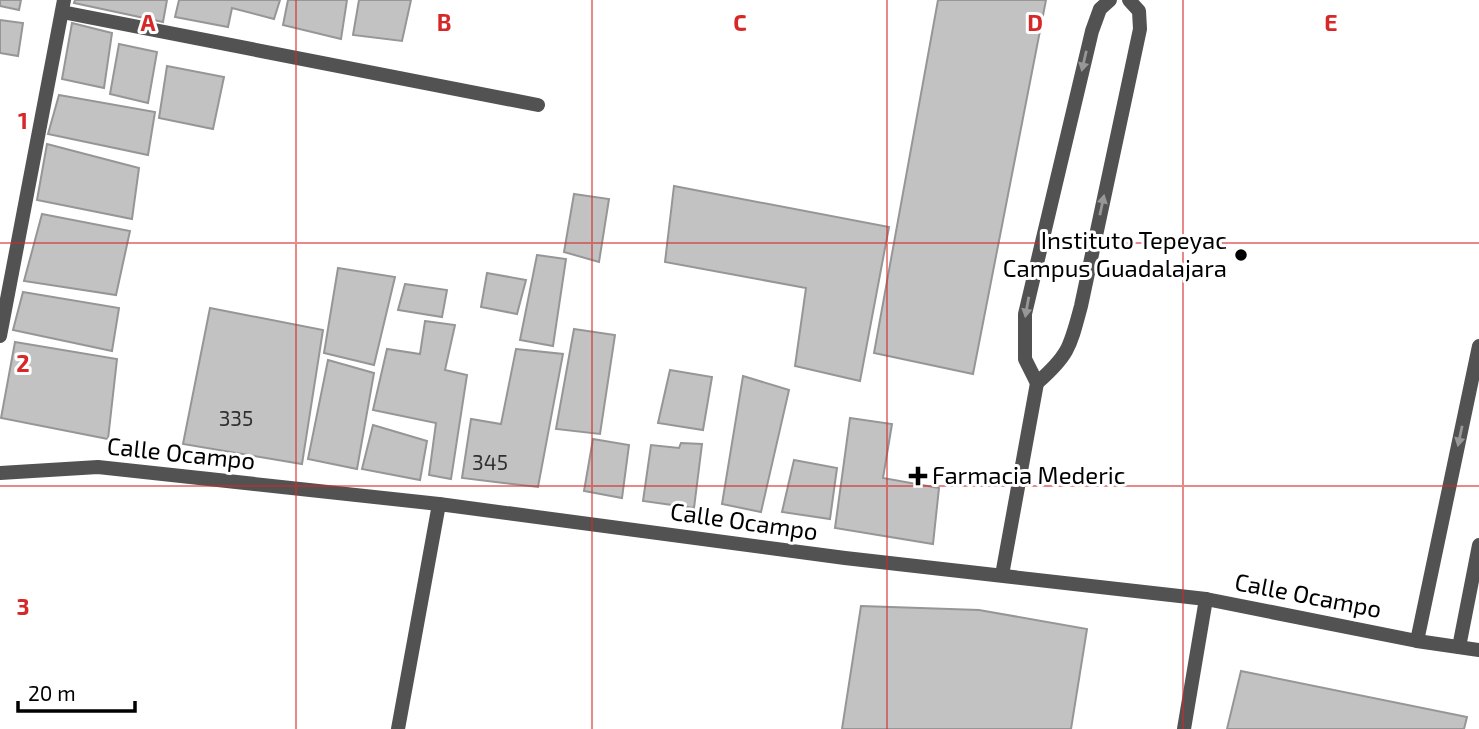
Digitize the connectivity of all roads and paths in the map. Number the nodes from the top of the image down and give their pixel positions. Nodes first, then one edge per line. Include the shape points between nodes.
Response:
1 (1110, 0) edge
2 (1129, 0) edge
3 (63, 6) edge
4 (538, 105) dead end
5 (6, 275) edge
6 (0, 336) edge
7 (1479, 346) edge
8 (1037, 383) junction
9 (0, 473) edge
10 (439, 504) junction
11 (1479, 545) edge
12 (1002, 575) junction
13 (1206, 598) junction
14 (1416, 641) junction
15 (1459, 647) junction
16 (1479, 650) edge
17 (398, 729) edge
18 (1184, 729) edge

1 -> 8 street via 1100,9 1092,31 1025,314 1025,359
8 -> 2 street via 1060,363 1071,344 1081,306 1140,29 1139,11
3 - 4 street
3 - 5 street
5 - 6 street
7 -> 14 street
8 - 12 street
9 - 10 street, Calle Ocampo via 98,467
10 - 12 street, Calle Ocampo
10 - 17 street
11 - 15 street
12 - 13 street, Calle Ocampo
13 - 14 street, Calle Ocampo
13 - 18 street
14 - 15 street, Calle Ocampo
15 - 16 street, Calle Ocampo

